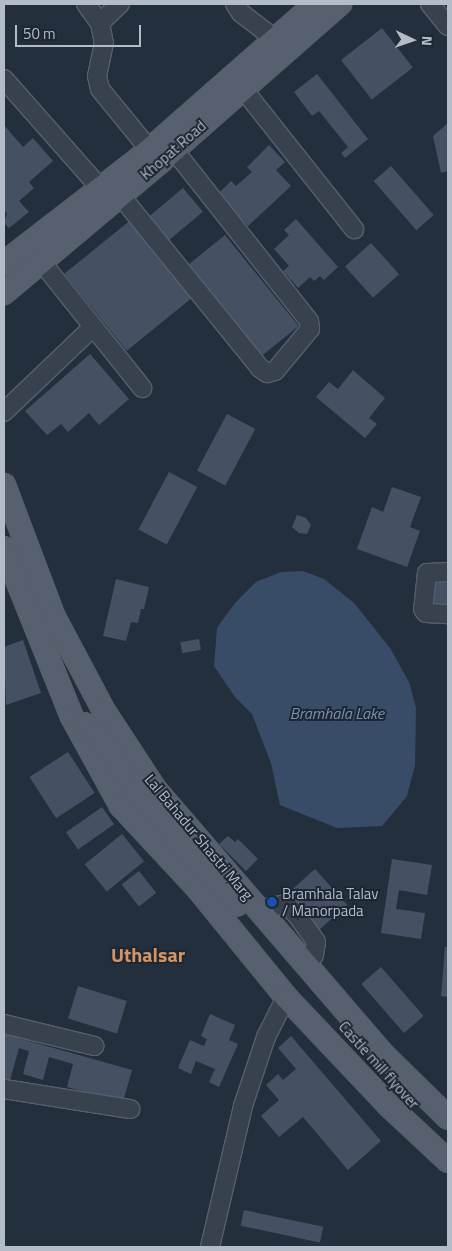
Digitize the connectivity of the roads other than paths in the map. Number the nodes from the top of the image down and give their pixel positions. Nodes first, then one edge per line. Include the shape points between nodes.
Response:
1 (86, 4) edge
2 (120, 4) edge
3 (235, 4) edge
4 (340, 4) edge
5 (430, 4) edge
6 (306, 6) edge
7 (100, 23) junction
8 (448, 26) edge
9 (275, 39) junction
10 (4, 79) edge
11 (243, 89) junction
12 (161, 154) junction
13 (111, 195) junction
14 (354, 229) dead end
15 (40, 260) junction
16 (4, 263) edge
17 (4, 293) edge
18 (94, 327) junction
19 (142, 388) dead end
20 (4, 412) edge
21 (4, 485) edge
22 (4, 548) edge
23 (448, 572) edge
24 (448, 614) edge
25 (97, 698) junction
26 (72, 717) junction
27 (98, 734) junction
28 (308, 976) junction
29 (286, 998) junction
30 (4, 1024) edge
31 (94, 1046) dead end
32 (4, 1089) edge
33 (130, 1109) dead end
34 (448, 1118) edge
35 (448, 1144) edge
36 (448, 1161) edge
37 (210, 1247) edge

1 - 7 street
2 - 7 street
3 - 9 street
4 - 11 main road, Khopat Road
5 - 8 street
6 - 9 main road, Khopat Road
7 - 12 street via 104,43 98,76 100,89
9 - 12 main road, Khopat Road
10 - 13 street
11 - 12 main road, Khopat Road
11 - 14 street
12 - 13 main road, Khopat Road
12 - 13 street via 309,321 310,329 275,371 267,373 260,368
13 - 15 main road, Khopat Road
13 - 16 main road, Khopat Road
15 - 17 main road, Khopat Road
15 - 18 street
18 - 19 street
18 - 20 street
21 - 25 main road, Lal Bahadur Shastri Marg via 54,617
22 - 26 main road
23 - 24 street via 427,573 423,608 426,613
25 - 27 main road
25 - 28 main road, Lal Bahadur Shastri Marg via 155,789 260,909
26 - 27 main road
26 - 29 main road via 121,806 198,890
27 - 28 main road via 136,790
28 - 34 main road, Lal Bahadur Shastri Marg
28 - 35 main road, Castle mill flyover
29 - 36 main road via 388,1105
29 - 37 street via 266,1037 243,1106
30 - 31 street
32 - 33 street

